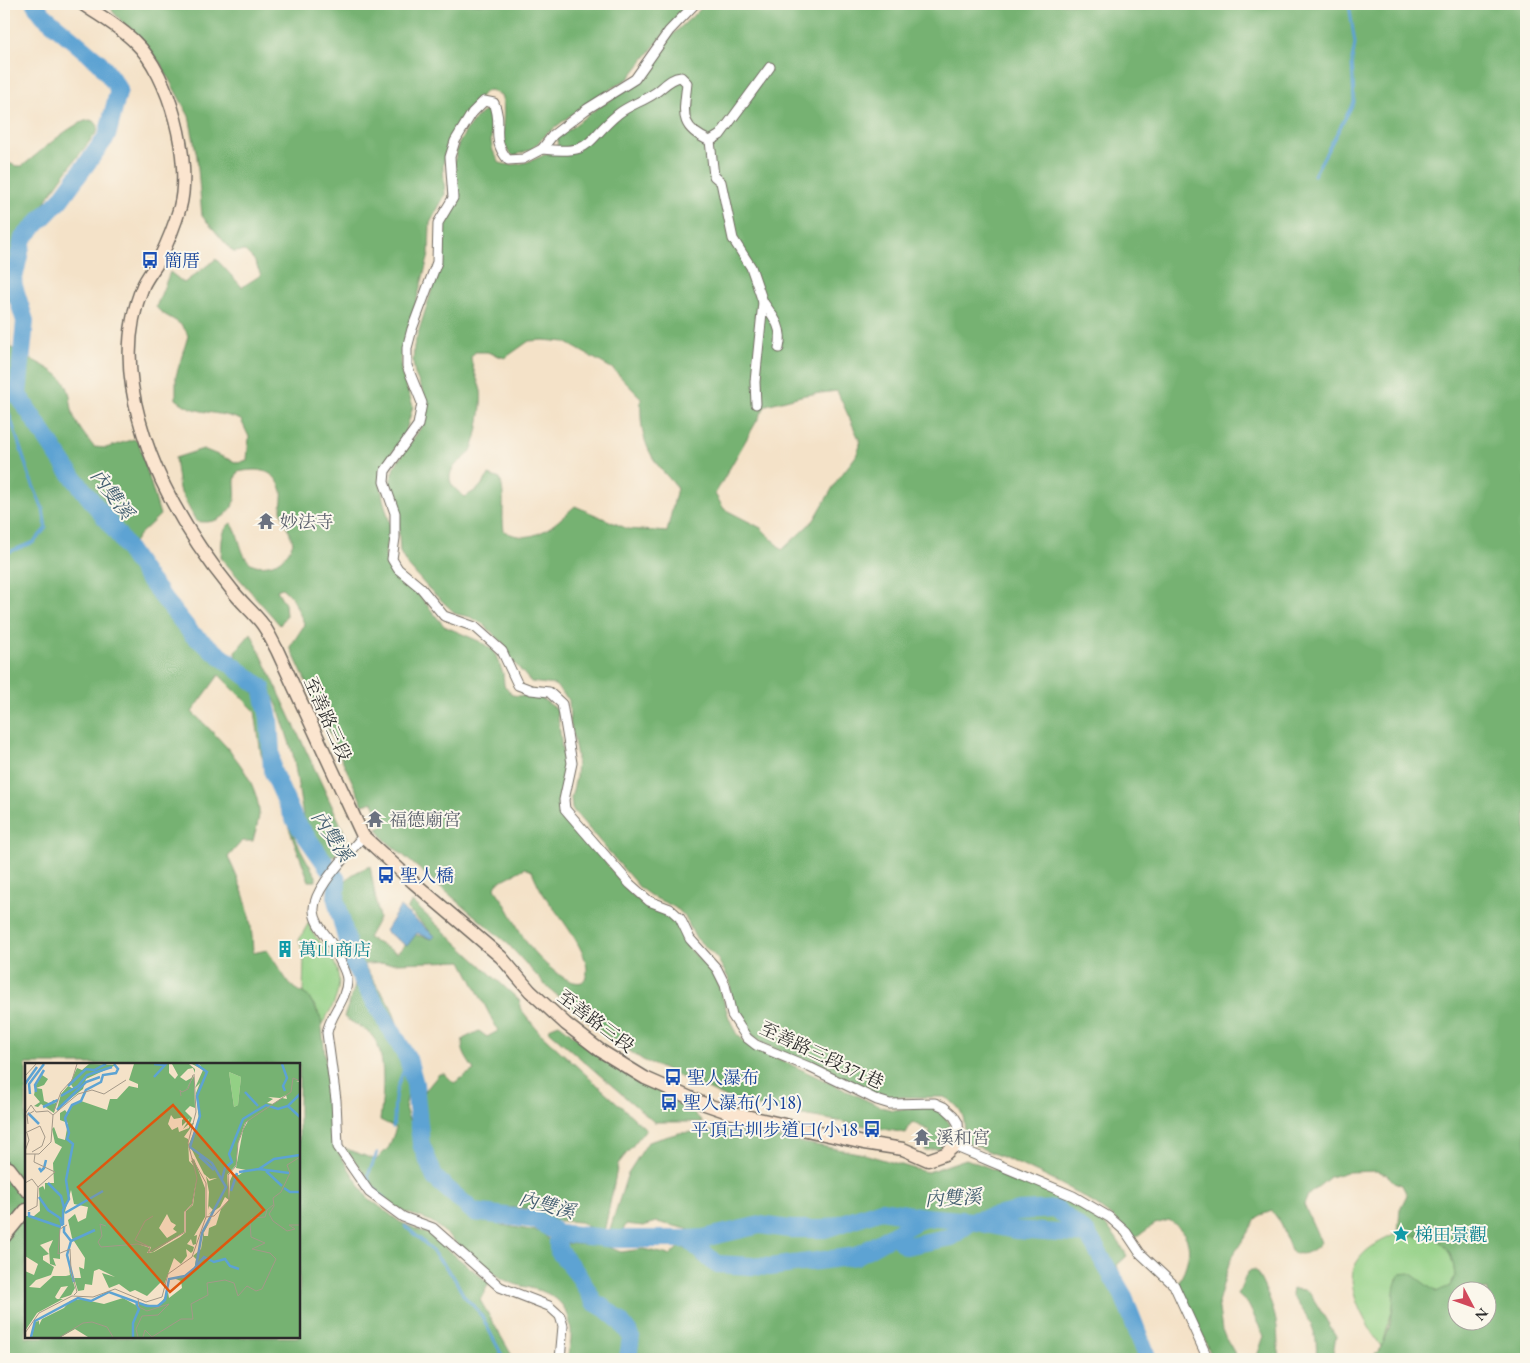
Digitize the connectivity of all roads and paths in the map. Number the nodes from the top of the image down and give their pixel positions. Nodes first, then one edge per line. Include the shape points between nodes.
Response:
1 (83, 4) edge
2 (695, 4) edge
3 (770, 67) dead end
4 (710, 141) junction
5 (542, 149) junction
6 (763, 302) junction
7 (779, 348) dead end
8 (756, 404) dead end
9 (363, 836) junction
10 (954, 1146) junction
11 (4, 1166) edge
12 (25, 1189) edge
13 (25, 1211) edge
14 (4, 1237) edge
15 (560, 1359) edge
16 (1208, 1359) edge

1 - 9 street, 至善路三段 via 135,42 159,73 173,111 181,150 180,207 144,286 134,315 128,352 141,430 171,502 233,592 262,623 277,650
2 - 5 street, 至善路三段371巷 via 668,31 635,79 587,109 553,135
3 - 4 street via 720,134
4 - 5 street via 694,134 688,126 685,107 687,83 681,77 674,78 618,114 594,141 584,147 567,152
4 - 6 street via 714,176 721,182 733,239 751,267
5 - 10 street, 至善路三段371巷 via 523,159 508,160 496,142 498,113 494,103 484,101 455,141 450,156 453,198 438,222 437,262 407,348 407,366 422,403 418,425 386,471 384,482 395,513 396,538 392,559 444,616 475,627 502,651 518,685 549,692 562,704 572,763 565,808 630,884 649,901 670,909 680,918 690,939 717,969 725,985 732,1015 747,1038 877,1100 890,1104 935,1103 944,1106 958,1122 959,1136
6 - 7 street via 778,322
6 - 8 street via 755,382
9 - 10 street, 至善路三段 via 501,957 530,991 566,1024 601,1051 645,1078 728,1112 903,1149 928,1160 945,1154
9 - 15 street via 326,879 314,912 347,978 344,996 327,1032 338,1147 369,1192 385,1206 403,1218 433,1228 500,1287 541,1302 560,1316 563,1326
10 - 16 street via 1073,1196 1109,1216 1126,1232 1140,1254 1174,1285
11 - 12 street
13 - 14 street

